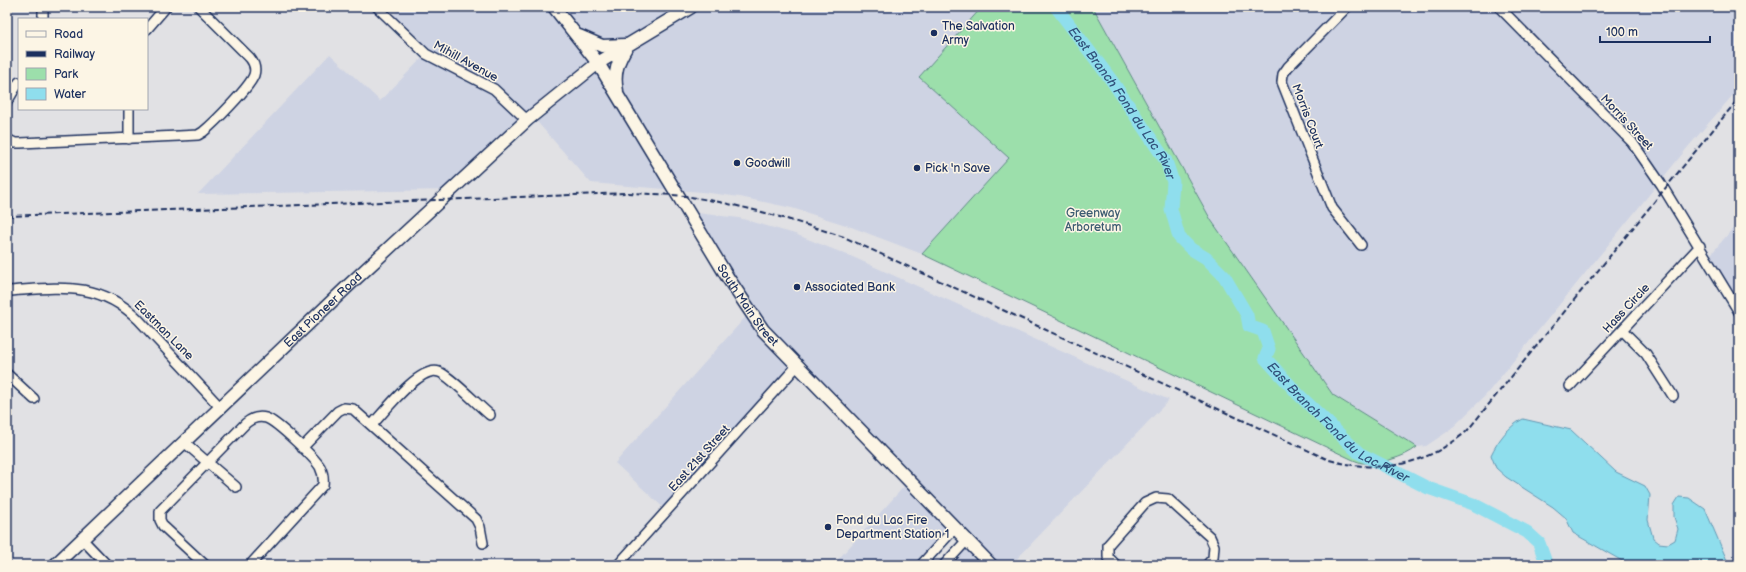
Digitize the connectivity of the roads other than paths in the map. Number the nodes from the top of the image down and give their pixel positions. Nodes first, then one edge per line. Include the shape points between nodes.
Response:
1 (43, 7) edge
2 (166, 7) edge
3 (199, 7) edge
4 (377, 7) edge
5 (554, 7) edge
6 (691, 7) edge
7 (1347, 7) edge
8 (1499, 7) edge
9 (43, 18) edge
10 (148, 28) edge
11 (575, 34) junction
12 (628, 45) junction
13 (598, 63) junction
14 (18, 84) edge
15 (618, 96) junction
16 (7, 102) edge
17 (129, 110) edge
18 (527, 120) junction
19 (7, 139) edge
20 (129, 139) junction
21 (1361, 245) dead end
22 (1700, 246) junction
23 (7, 291) edge
24 (1739, 312) edge
25 (1622, 330) junction
26 (798, 366) junction
27 (7, 374) edge
28 (1570, 386) dead end
29 (1673, 396) dead end
30 (34, 399) dead end
31 (220, 407) junction
32 (490, 415) dead end
33 (372, 425) junction
34 (184, 442) junction
35 (302, 448) junction
36 (207, 462) junction
37 (236, 487) dead end
38 (955, 528) junction
39 (82, 539) junction
40 (967, 540) junction
41 (483, 543) dead end
42 (55, 565) edge
43 (107, 565) edge
44 (205, 565) edge
45 (250, 565) edge
46 (618, 565) edge
47 (921, 565) edge
48 (944, 565) edge
49 (990, 565) edge
50 (1116, 565) edge
51 (1207, 565) edge

1 - 9 street
2 - 10 street
3 - 20 street via 253,61 255,70 252,78 213,123 198,135
4 - 18 street, Mihill Avenue via 426,54 494,89
5 - 11 main road, South Main Street
6 - 12 main road, East Pioneer Road
7 - 21 street, Morris Court via 1288,66 1282,82 1332,208
8 - 22 street, Morris Street via 1632,142 1648,162
11 - 12 main road via 602,46
11 - 13 main road, South Main Street
12 - 13 main road, East Pioneer Road
12 - 15 main road via 615,74
13 - 15 main road, South Main Street
13 - 18 main road, East Pioneer Road
14 - 16 street
15 - 26 main road, South Main Street via 745,305 763,330
17 - 20 street
18 - 31 main road, East Pioneer Road
19 - 20 street via 15,143
22 - 24 street, Morris Street
22 - 25 street, Hass Circle
23 - 31 street, Eastman Lane via 69,288 92,291 113,300 134,315
25 - 28 street, Hass Circle
25 - 29 street via 1646,354
26 - 38 main road, South Main Street
26 - 46 street, East 21st Street
27 - 30 street
31 - 34 main road, East Pioneer Road
32 - 33 street via 444,374 433,371 424,374 405,390
33 - 35 street via 355,410 342,408
33 - 41 street via 476,519 482,531
34 - 36 street
34 - 39 main road, East Pioneer Road
35 - 36 street via 271,420 258,417 246,423
35 - 45 street via 320,467 323,485
36 - 37 street
36 - 44 street via 163,508 159,518 163,526
38 - 40 main road, South Main Street
38 - 47 street
39 - 42 main road, East Pioneer Road
39 - 43 street
40 - 48 street
40 - 49 main road, South Main Street
50 - 51 street via 1108,557 1108,545 1146,503 1156,498 1168,499 1210,537 1214,546 1214,558

